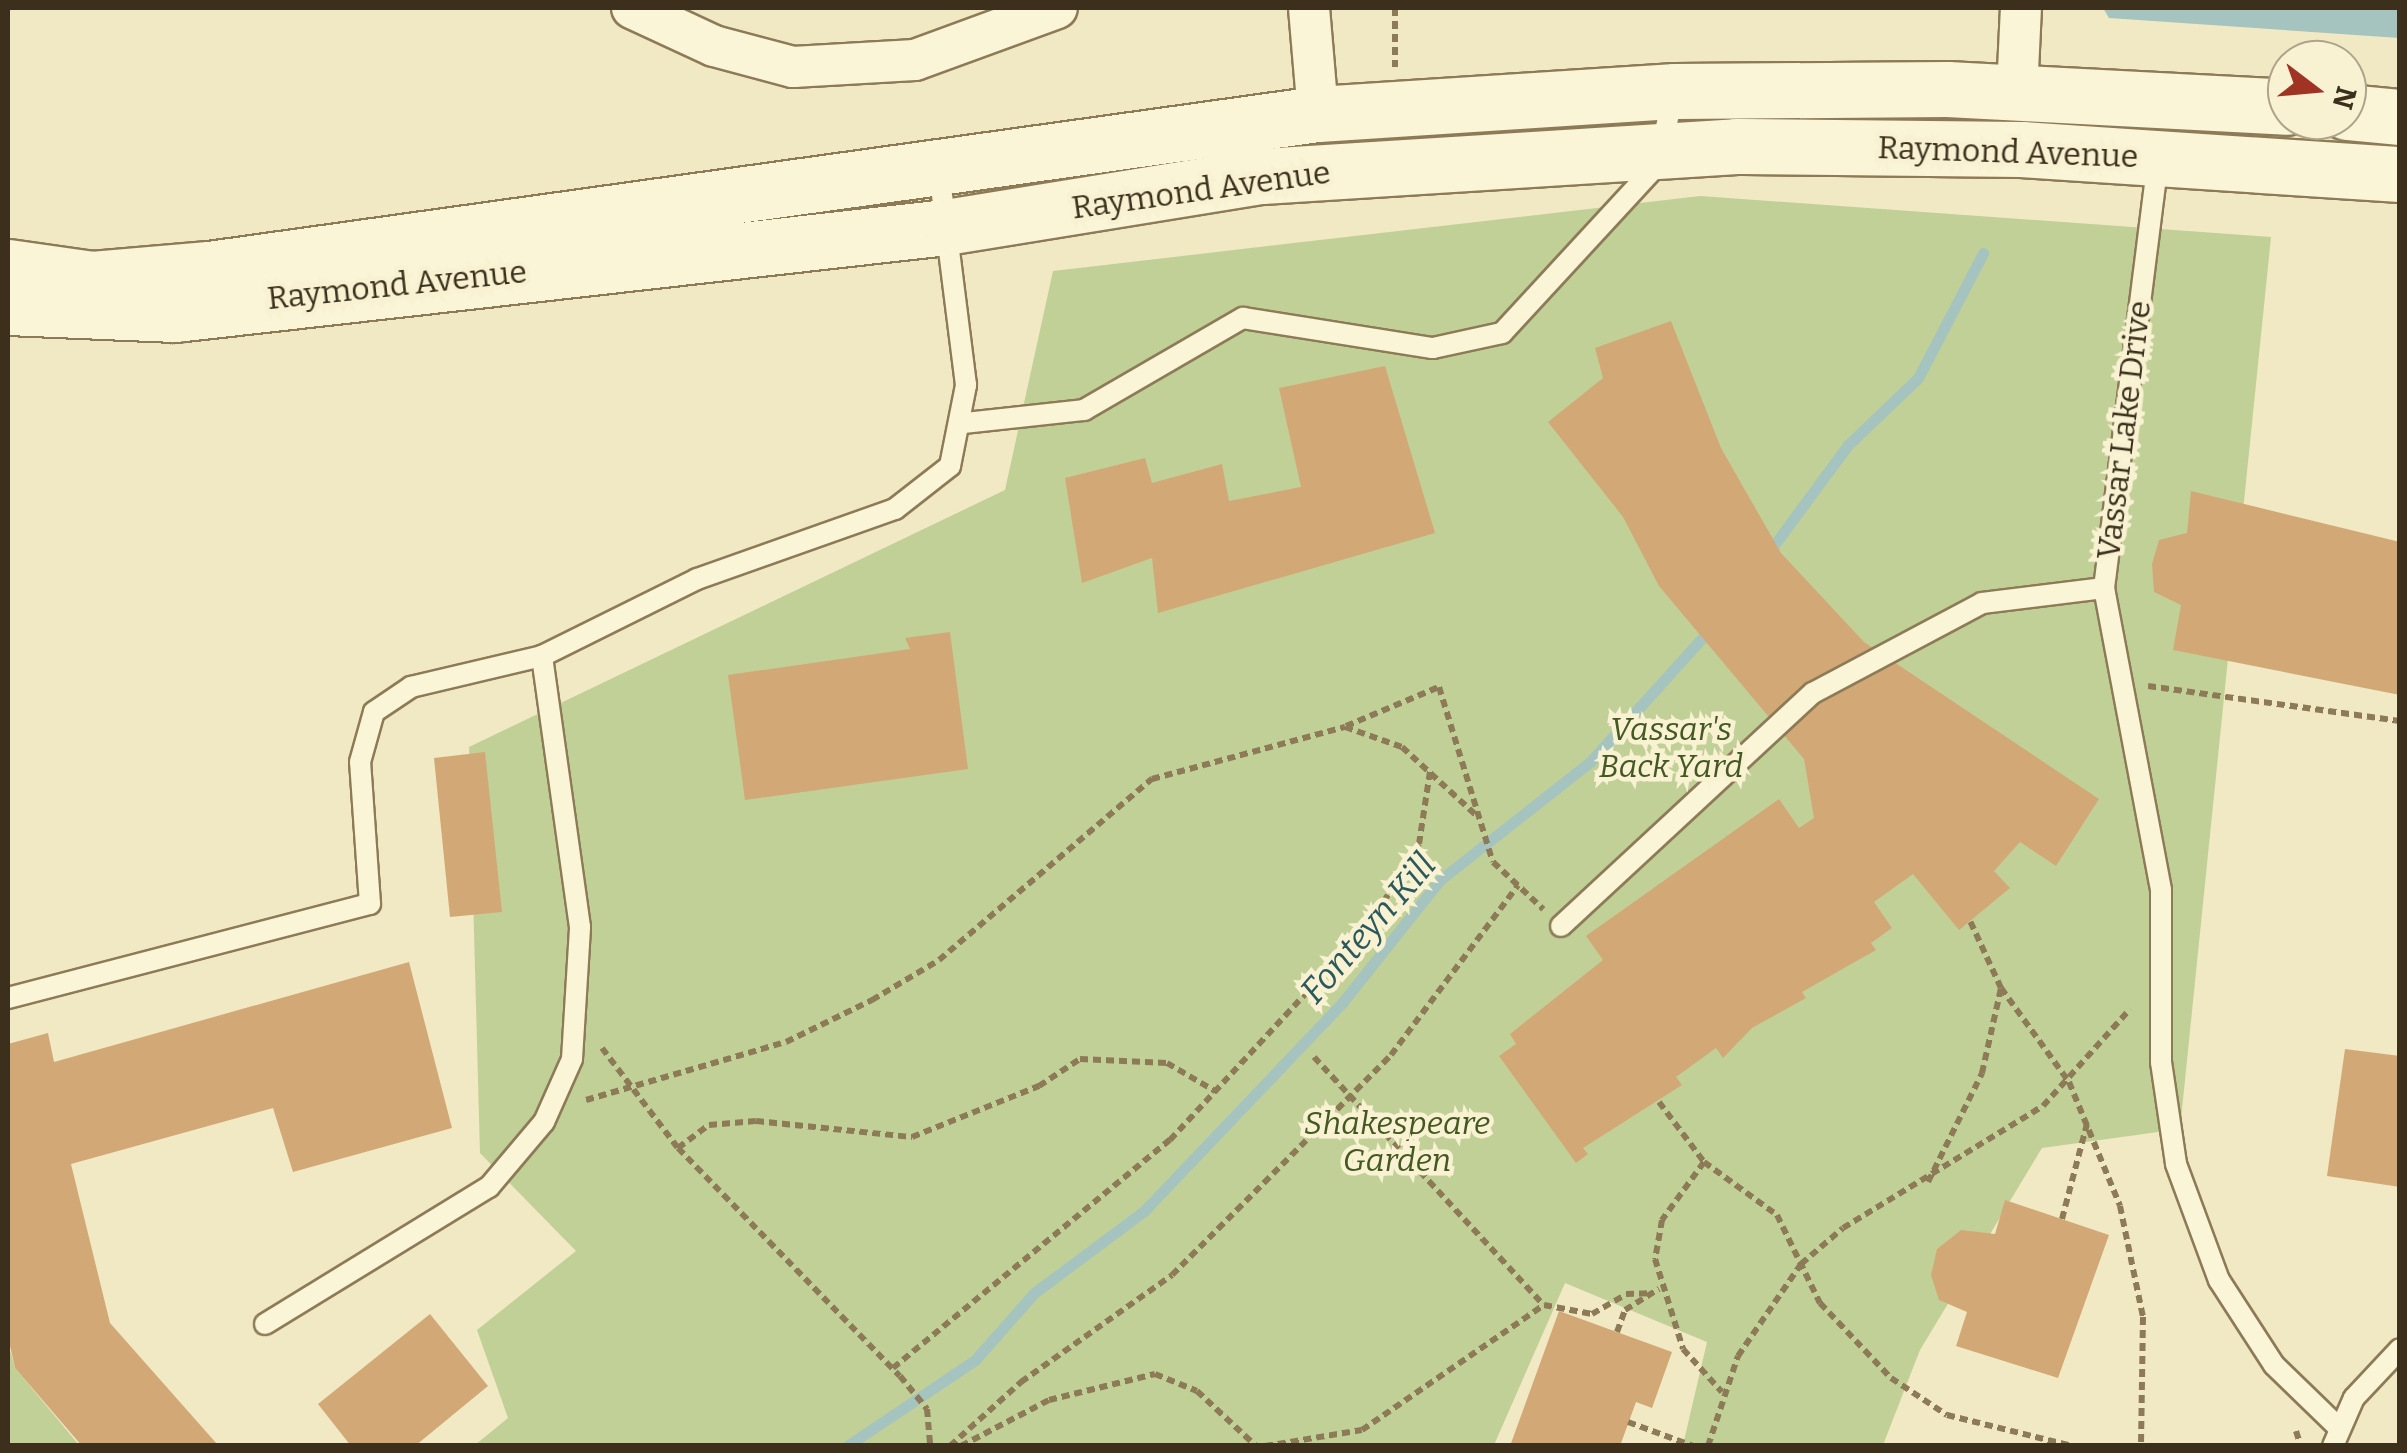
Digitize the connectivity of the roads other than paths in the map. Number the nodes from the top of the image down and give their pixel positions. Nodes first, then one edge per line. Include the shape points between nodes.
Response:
1 (632, 8) edge
2 (1057, 8) edge
3 (1310, 8) edge
4 (2021, 8) edge
5 (1674, 91) junction
6 (2016, 92) junction
7 (2267, 106) edge
8 (1318, 114) junction
9 (2367, 114) edge
10 (2400, 117) edge
11 (1666, 150) junction
12 (2159, 157) junction
13 (938, 164) junction
14 (2400, 174) edge
15 (946, 227) junction
16 (8, 267) edge
17 (8, 307) edge
18 (964, 424) junction
19 (2104, 588) junction
20 (542, 656) junction
21 (1561, 926) road end
22 (8, 998) edge
23 (265, 1324) dead end
24 (2400, 1349) edge
25 (2335, 1436) edge

1 - 2 street via 714,46 793,67 915,60
3 - 8 street
4 - 6 street
5 - 6 main road, Raymond Avenue
5 - 8 main road, Raymond Avenue
5 - 11 lane
6 - 7 main road, Raymond Avenue
8 - 13 main road, Raymond Avenue
9 - 10 main road
11 - 12 main road, Raymond Avenue
11 - 15 main road, Raymond Avenue via 1262,176
11 - 18 lane via 1502,332 1433,348 1243,318 1084,410
12 - 14 main road, Raymond Avenue
12 - 19 lane, Vassar Lake Drive
13 - 15 lane
13 - 16 main road, Raymond Avenue via 209,269 92,279
15 - 17 main road, Raymond Avenue via 175,314
15 - 18 lane
18 - 20 lane via 950,466 914,500 696,579
19 - 21 lane, Vassar Lake Drive via 1982,603 1814,693
19 - 25 lane via 2116,681 2162,890 2160,1062 2176,1164 2219,1280 2274,1365
20 - 22 lane via 411,687 374,712 360,762 370,904
20 - 23 lane via 580,927 578,1019 544,1122 489,1187
24 - 25 lane

